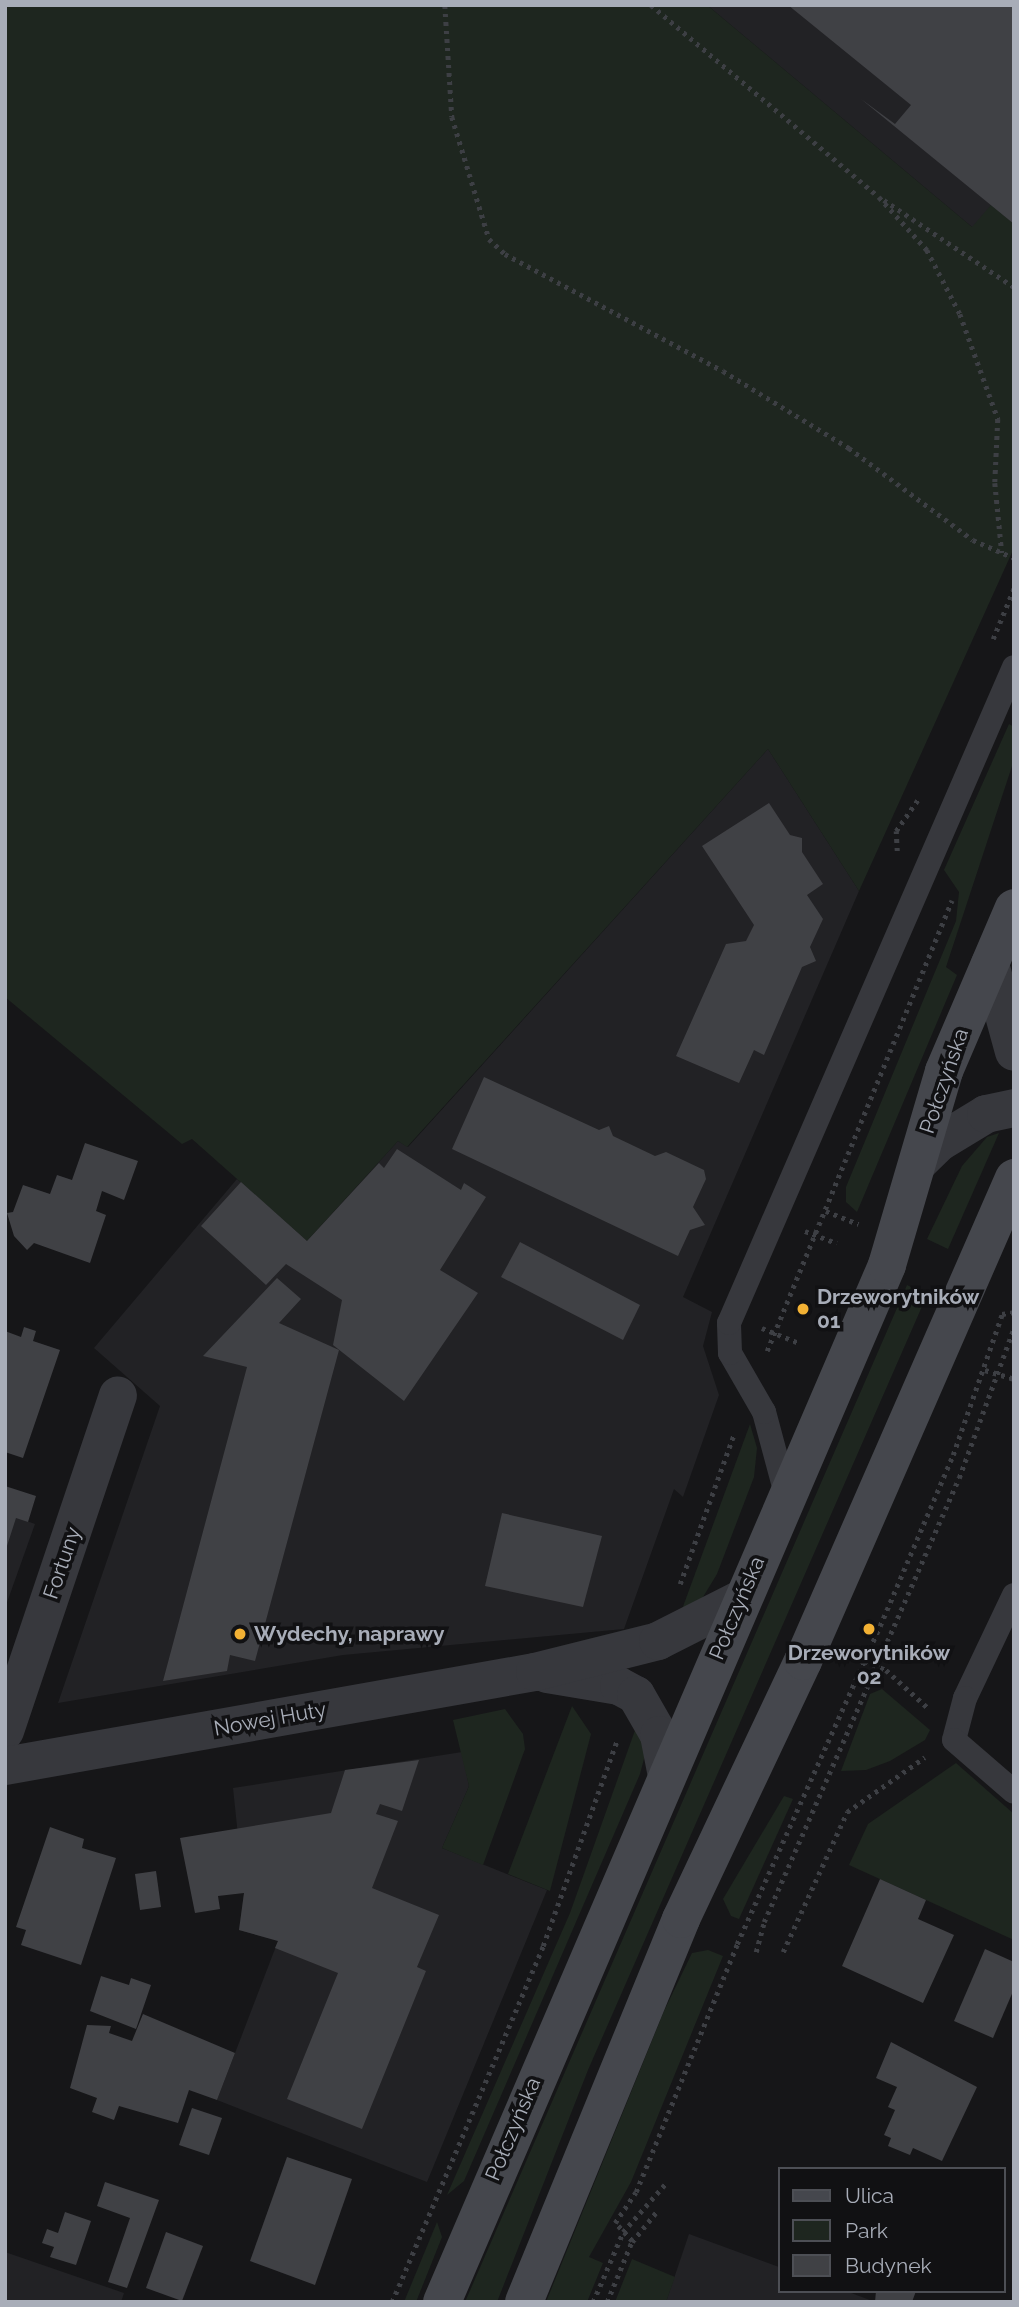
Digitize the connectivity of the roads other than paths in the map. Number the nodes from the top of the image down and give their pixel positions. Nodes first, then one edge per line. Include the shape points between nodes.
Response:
1 (1014, 667) edge
2 (1014, 908) edge
3 (990, 964) junction
4 (1014, 1052) edge
5 (1014, 1108) edge
6 (918, 1163) junction
7 (1014, 1178) edge
8 (1005, 1212) edge
9 (118, 1395) dead end
10 (786, 1494) junction
11 (1014, 1595) edge
12 (741, 1599) junction
13 (535, 1672) junction
14 (5, 1731) edge
15 (5, 1766) edge
16 (666, 1771) junction
17 (1014, 1792) edge
18 (442, 2302) edge
19 (524, 2302) edge

1 - 10 lane via 729,1323 730,1353 764,1412
2 - 3 main road, Połczyńska
3 - 4 street
3 - 6 main road, Połczyńska via 944,1071
5 - 6 street via 986,1114 940,1142
6 - 10 main road, Połczyńska via 887,1265
7 - 8 main road
8 - 19 main road via 676,1932
9 - 14 street, Fortuny
10 - 12 main road, Połczyńska
11 - 17 lane via 965,1698 954,1740
12 - 13 street, Nowej Huty via 658,1640
12 - 16 main road, Połczyńska
13 - 15 street, Nowej Huty
13 - 16 street, Nowej Huty via 619,1686 636,1695 659,1735
16 - 18 main road, Połczyńska

